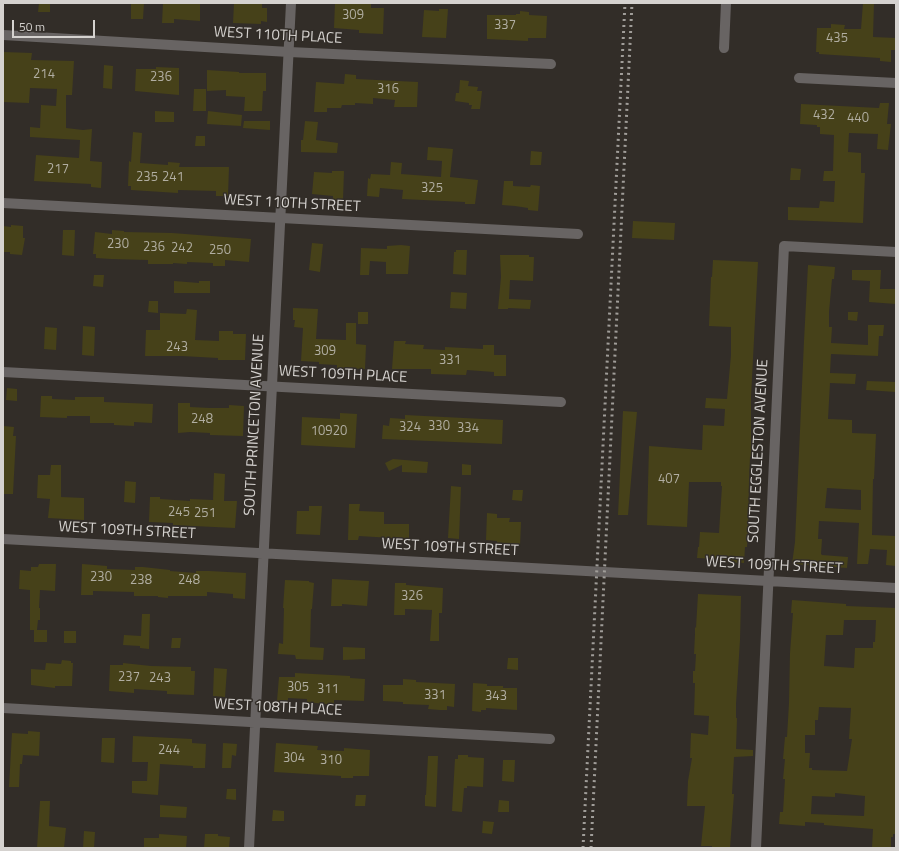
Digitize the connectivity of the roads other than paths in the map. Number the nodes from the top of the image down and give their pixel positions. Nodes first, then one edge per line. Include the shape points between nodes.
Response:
1 (291, 3) edge
2 (726, 3) edge
3 (3, 36) edge
4 (724, 48) dead end
5 (289, 52) junction
6 (551, 64) dead end
7 (799, 78) dead end
8 (896, 83) edge
9 (3, 203) edge
10 (280, 218) junction
11 (578, 234) dead end
12 (896, 252) edge
13 (3, 372) edge
14 (272, 386) junction
15 (561, 402) dead end
16 (3, 539) edge
17 (264, 553) junction
18 (768, 580) junction
19 (896, 588) edge
20 (3, 708) edge
21 (255, 722) junction
22 (550, 738) dead end
23 (249, 848) edge
24 (756, 848) edge

1 - 5 street, SOUTH PRINCETON AVENUE
2 - 4 street
3 - 5 street, WEST 110TH PLACE
5 - 6 street, WEST 110TH PLACE
5 - 10 street, SOUTH PRINCETON AVENUE
7 - 8 street
9 - 10 street, WEST 110TH STREET
10 - 11 street, WEST 110TH STREET
10 - 14 street, SOUTH PRINCETON AVENUE
12 - 18 street, SOUTH EGGLESTON AVENUE via 784,246
13 - 14 street, WEST 109TH PLACE
14 - 15 street, WEST 109TH PLACE
14 - 17 street, SOUTH PRINCETON AVENUE
16 - 17 street, WEST 109TH STREET
17 - 18 street, WEST 109TH STREET
17 - 21 street, SOUTH PRINCETON AVENUE
18 - 19 street, WEST 109TH STREET
18 - 24 street, SOUTH EGGLESTON AVENUE
20 - 21 street, WEST 108TH PLACE
21 - 22 street, WEST 108TH PLACE
21 - 23 street, SOUTH PRINCETON AVENUE

